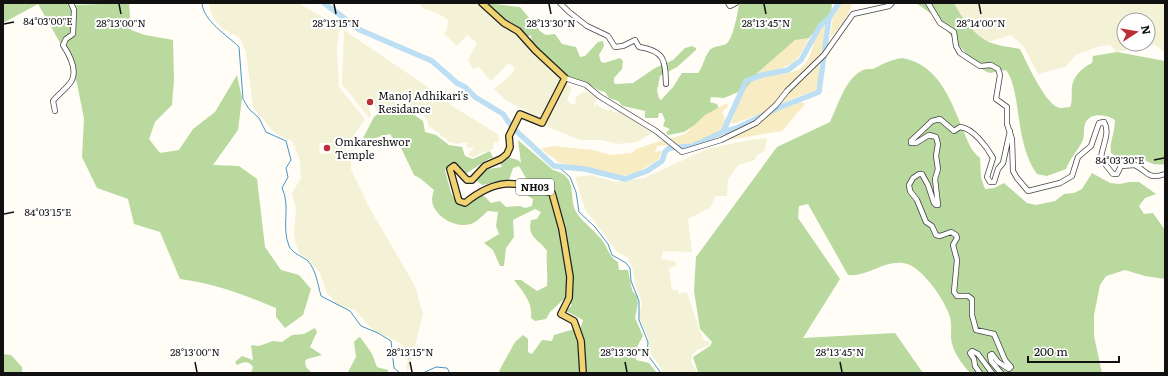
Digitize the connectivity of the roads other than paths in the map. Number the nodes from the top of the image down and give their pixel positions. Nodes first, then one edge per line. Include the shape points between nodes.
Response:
1 (71, 3) edge
2 (482, 3) edge
3 (560, 3) edge
4 (728, 3) edge
5 (736, 3) edge
6 (892, 3) edge
7 (928, 3) edge
8 (565, 78) junction
9 (666, 84) dead end
10 (54, 111) dead end
11 (1010, 132) junction
12 (1165, 174) edge
13 (583, 373) edge
14 (980, 373) edge
15 (992, 373) edge
16 (1001, 373) edge

1 - 10 street via 74,10 73,34 63,45 69,53 72,80 53,101
2 - 8 main road via 504,23 518,31
3 - 9 street via 587,26 608,36 615,47 635,40 639,47 655,50 665,66
4 - 5 street via 730,6
6 - 8 street via 889,6 853,14 827,51 804,77 756,123 721,140 689,151 682,152 586,85
7 - 11 street via 940,23 954,32 960,53 980,66 991,65 998,69 1000,75 996,99 1007,107 1007,124
8 - 13 main road, NH03 via 542,123 519,115 509,134 510,147 501,159 485,166 472,180 467,180 454,166 450,169 459,201 465,203 497,184 533,186 552,192 562,229 570,276 569,298 561,314 574,321 581,341
11 - 12 street via 1013,171 1028,191 1060,183 1072,176 1078,157 1092,146 1095,130 1099,123 1104,122 1104,146 1100,159 1113,174 1117,174 1121,166 1135,165 1148,175 1158,177
11 - 16 street via 1004,163 998,169 994,182 990,182 986,177 992,158 985,146 966,128 960,127 954,131 940,119 932,121 911,143 916,143 929,135 938,140 938,205 934,203 922,174 913,178 909,185 926,222 932,226 936,235 951,232 956,235 953,245 957,260 954,292 958,296 968,296 972,299 976,330 994,334 1005,360 1011,367 1009,369 990,355 991,361
14 - 15 street via 971,356 972,351 978,354

